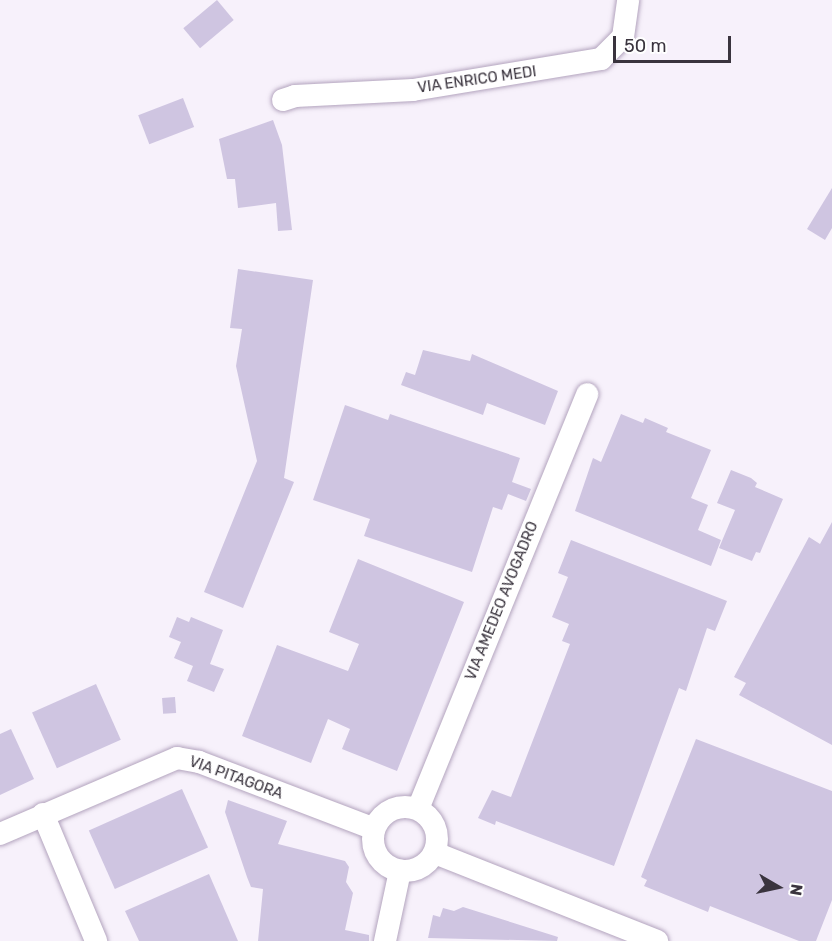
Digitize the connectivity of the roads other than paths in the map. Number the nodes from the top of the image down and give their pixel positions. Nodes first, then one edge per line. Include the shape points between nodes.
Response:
1 (628, 0) edge
2 (283, 100) dead end
3 (587, 394) dead end
4 (418, 809) junction
5 (43, 814) junction
6 (374, 829) junction
7 (0, 834) edge
8 (435, 853) junction
9 (400, 871) junction
10 (96, 941) edge
11 (385, 941) edge
12 (657, 941) edge

1 - 2 street, VIA ENRICO MEDI via 623,37 601,59 413,90 295,96
3 - 4 street, VIA AMEDEO AVOGADRO
4 - 6 street via 397,807 387,812
4 - 8 street via 427,814 437,832
5 - 6 street, VIA PITAGORA via 177,758 199,762
5 - 7 street, VIA PITAGORA
5 - 10 street
6 - 9 street via 375,851 381,861
8 - 9 street via 420,867
8 - 12 street
9 - 11 street

